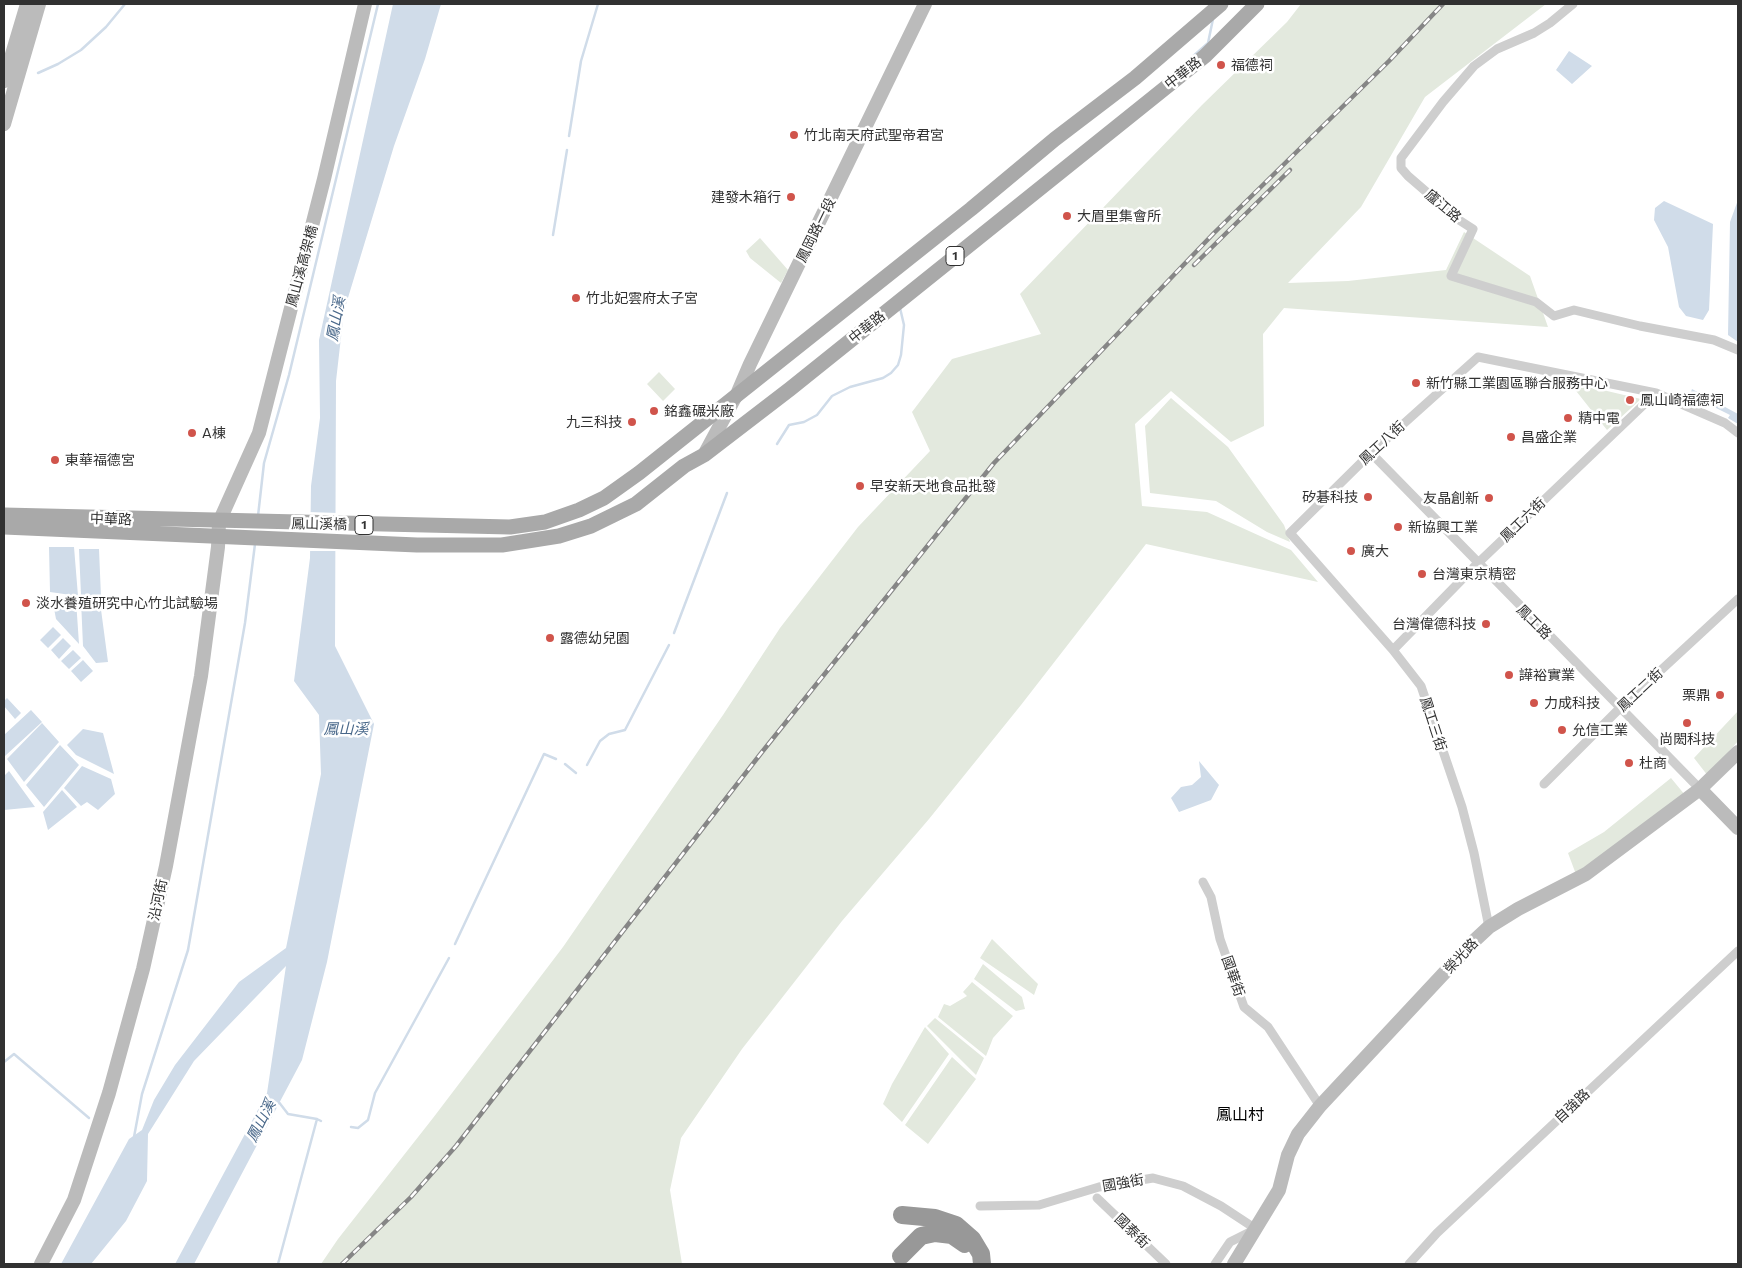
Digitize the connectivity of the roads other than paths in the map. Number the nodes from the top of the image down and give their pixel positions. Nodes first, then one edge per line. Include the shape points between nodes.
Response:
1 (27, 4) edge
2 (39, 4) edge
3 (365, 4) edge
4 (925, 4) edge
5 (1221, 4) edge
6 (1257, 4) edge
7 (1572, 4) edge
8 (4, 80) edge
9 (4, 124) edge
10 (1738, 350) edge
11 (738, 392) junction
12 (1656, 393) junction
13 (1738, 433) edge
14 (1370, 453) junction
15 (704, 455) junction
16 (4, 515) edge
17 (4, 527) edge
18 (510, 527) joint
19 (218, 530) junction
20 (1290, 533) joint
21 (502, 545) joint
22 (1477, 564) junction
23 (1738, 599) edge
24 (1393, 650) junction
25 (1620, 708) junction
26 (1738, 752) edge
27 (1544, 784) dead end
28 (1700, 789) junction
29 (1738, 828) edge
30 (1203, 882) dead end
31 (1489, 927) junction
32 (1738, 951) edge
33 (1320, 1106) junction
34 (1098, 1198) dead end
35 (980, 1206) dead end
36 (902, 1215) dead end
37 (1256, 1229) junction
38 (901, 1256) dead end
39 (41, 1264) edge
40 (973, 1264) edge
41 (982, 1264) edge
42 (1166, 1264) edge
43 (1215, 1264) edge
44 (1234, 1264) edge
45 (1409, 1264) edge

1 - 8 street
2 - 9 street
3 - 19 street, 鳳山溪高架橋 via 324,179 258,433
4 - 11 street, 鳳岡路一段
5 - 11 main road, 中華路 / 1 via 1135,78
6 - 15 main road, 中華路 / 1 via 1205,56
7 - 10 street, 廬江路 via 1550,23 1497,49 1474,66 1401,158 1401,168 1408,176 1473,229 1452,276 1536,302 1554,316 1574,310 1714,340
11 - 15 street, 鳳岡路一段
11 - 18 main road, 中華路 / 1 via 604,498 545,522
12 - 13 street via 1725,423
12 - 14 street, 鳳工八街 via 1478,357
12 - 22 street, 鳳工六街
14 - 20 street, 鳳工八街
14 - 22 street, 鳳工路
15 - 21 main road, 中華路 / 1 via 684,466 636,504 591,526 559,536
16 - 19 main road, 中華路 / 1
17 - 19 main road, 中華路 / 1
18 - 19 main road, 鳳山溪橋 / 1
19 - 21 main road, 鳳山溪橋 / 1 via 417,545
19 - 39 street, 沿河街 via 200,676 166,866 143,969 109,1093 74,1200
20 - 24 street, 鳳工三街
22 - 24 street, 鳳工六街
22 - 25 street, 鳳工路
23 - 25 street, 鳳工二街
24 - 31 street, 鳳工三街 via 1421,686 1462,807
25 - 27 street, 鳳工二街
25 - 28 street, 鳳工路
26 - 28 street, 榮光路
28 - 29 street
28 - 31 street, 榮光路 via 1586,874
30 - 33 street, 國華街 via 1211,897 1220,939 1244,1008 1268,1027
31 - 33 street, 榮光路
32 - 45 street, 自強路 via 1437,1233
33 - 37 street, 榮光路 via 1298,1134 1288,1155 1279,1190
34 - 42 street, 國泰街
35 - 37 street, 國強街 via 1039,1205 1099,1187 1153,1178 1183,1186
36 - 41 highway via 935,1218 956,1226 972,1239 981,1254
37 - 43 street via 1230,1242
37 - 44 street, 榮光路
38 - 40 highway via 921,1236 935,1233 952,1235 967,1245

